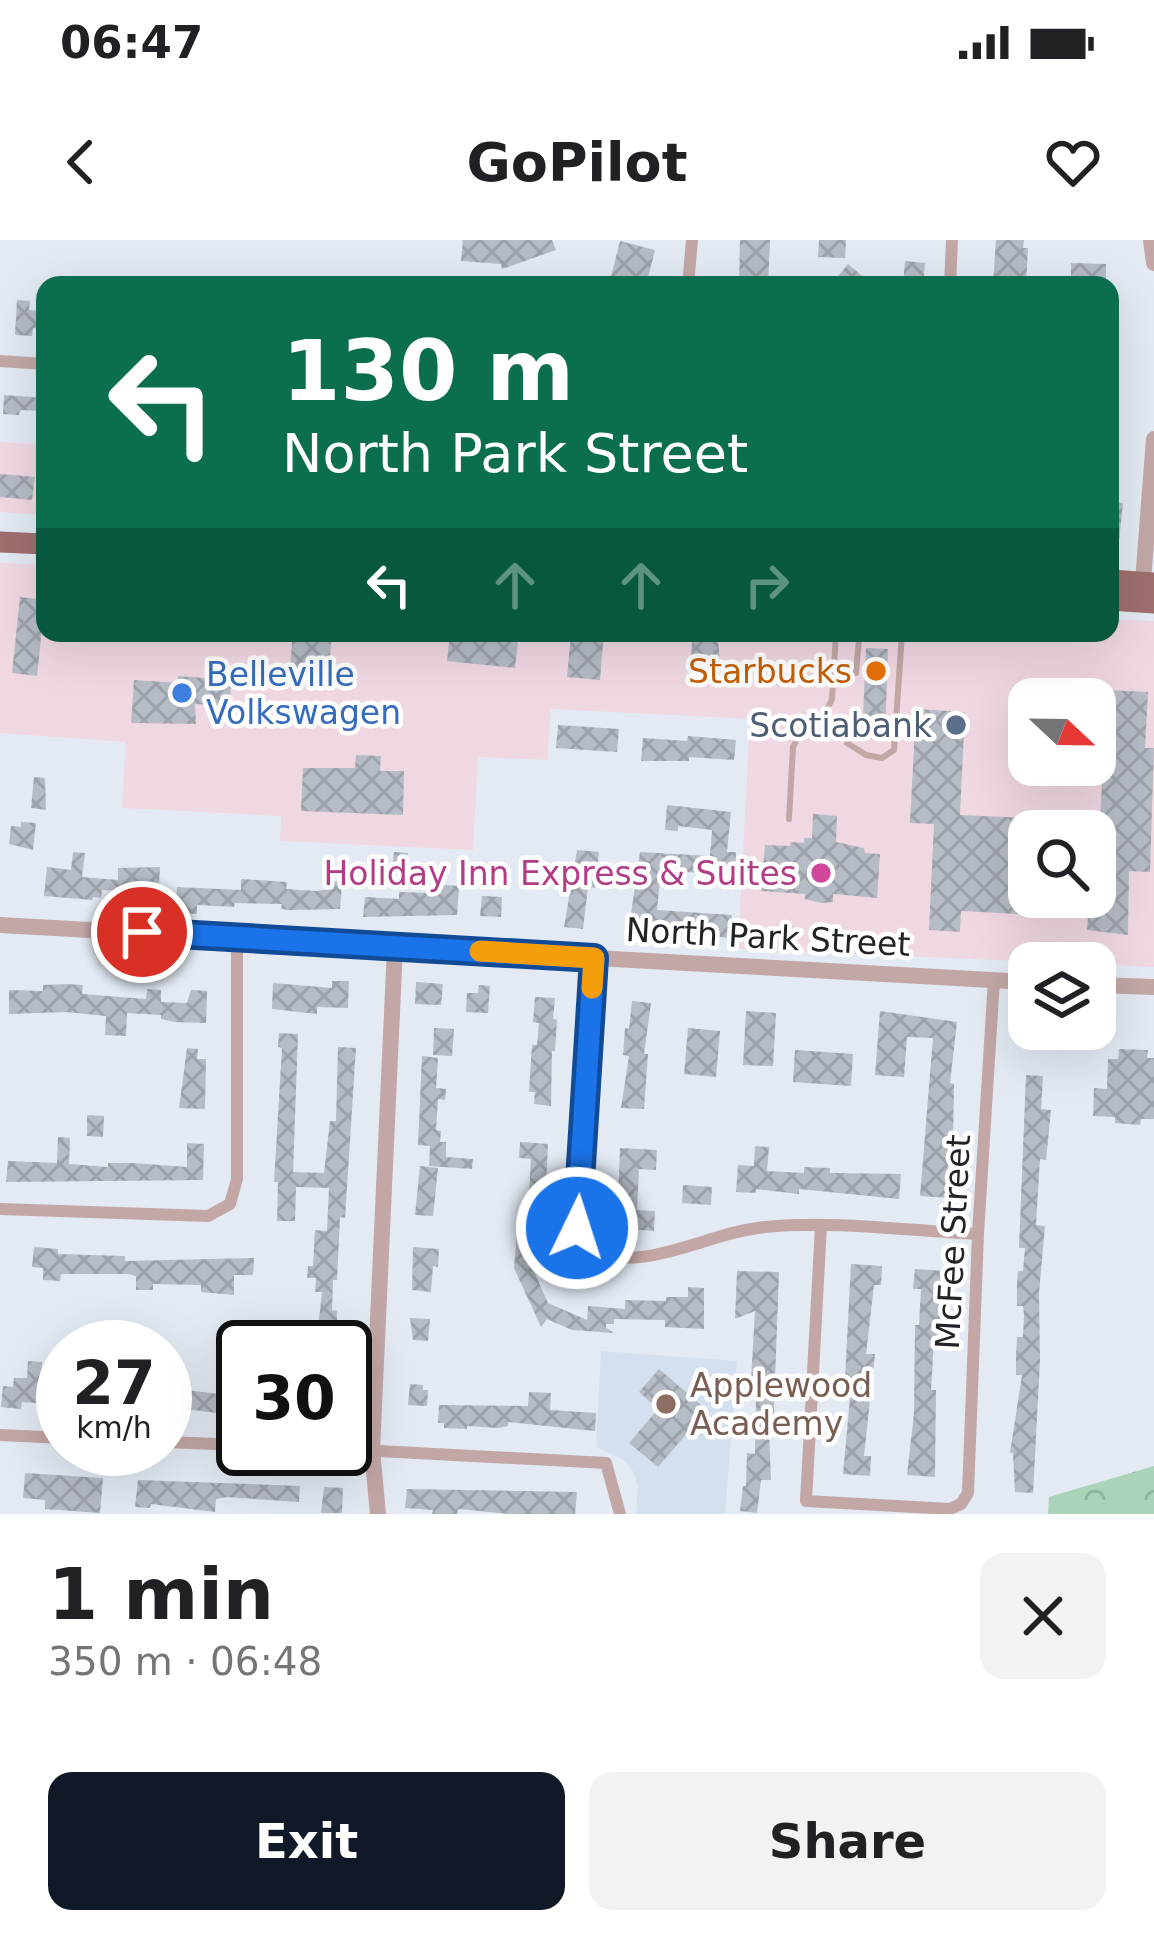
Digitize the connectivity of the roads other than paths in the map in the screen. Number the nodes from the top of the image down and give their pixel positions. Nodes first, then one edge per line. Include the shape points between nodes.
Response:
1 (692, 240) edge
2 (952, 240) edge
3 (1151, 240) edge
4 (1154, 263) edge
5 (689, 276) edge
6 (950, 276) edge
7 (0, 361) edge
8 (36, 363) edge
9 (1154, 439) edge
10 (0, 542) edge
11 (36, 544) edge
12 (1119, 583) edge
13 (1148, 593) edge
14 (835, 642) edge
15 (859, 642) edge
16 (901, 642) edge
17 (856, 673) dead end
18 (847, 743) dead end
19 (789, 819) dead end
20 (0, 925) edge
21 (237, 938) junction
22 (395, 946) junction
23 (594, 958) junction
24 (994, 980) junction
25 (1008, 981) edge
26 (1116, 986) edge
27 (1154, 987) edge
28 (0, 1208) edge
29 (821, 1226) junction
30 (978, 1234) junction
31 (372, 1429) edge
32 (0, 1435) edge
33 (36, 1437) edge
34 (372, 1450) edge
35 (372, 1461) edge
36 (377, 1514) edge
37 (620, 1514) edge

1 - 5 street
2 - 6 street
3 - 4 street
7 - 8 street
9 - 13 street
10 - 11 main road
12 - 13 main road
14 - 19 lane via 832,699 793,747
15 - 17 lane
16 - 18 lane via 894,750 882,758
20 - 21 street, North Park Street
21 - 22 street, North Park Street
21 - 28 street via 237,1179 230,1204 208,1216
22 - 23 street, North Park Street
22 - 31 street
23 - 24 street, North Park Street
23 - 29 street via 577,1228 586,1251 640,1258 764,1227
24 - 25 street, North Park Street
24 - 30 street, McFee Street
26 - 27 street
29 - 30 street
29 - 30 street, McFee Street via 806,1501 950,1509 968,1492
32 - 33 street
34 - 37 street via 606,1463
35 - 36 street

